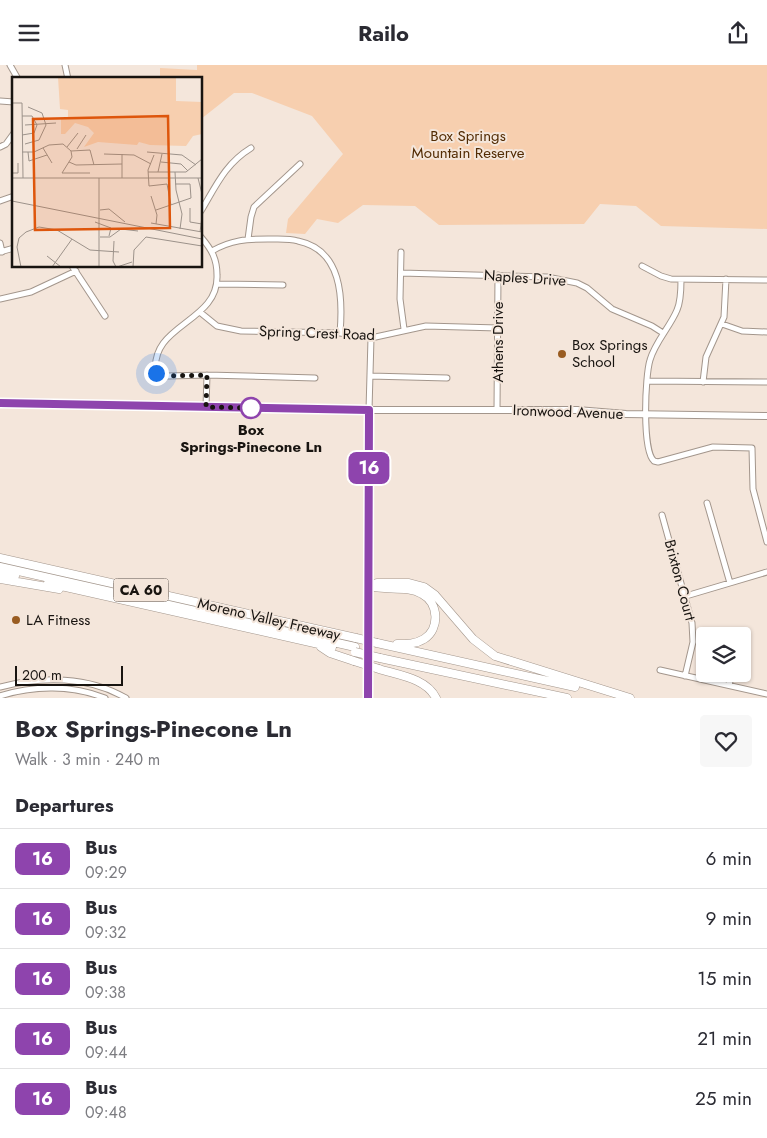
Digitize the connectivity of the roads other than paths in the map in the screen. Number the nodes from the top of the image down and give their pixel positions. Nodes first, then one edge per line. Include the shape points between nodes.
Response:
1 (10, 65) edge
2 (17, 77) edge
3 (12, 136) edge
4 (0, 147) edge
5 (251, 148) dead end
6 (300, 164) dead end
7 (12, 197) edge
8 (0, 201) edge
9 (202, 209) edge
10 (202, 238) edge
11 (248, 239) junction
12 (0, 243) edge
13 (212, 251) junction
14 (1, 252) edge
15 (401, 252) dead end
16 (642, 266) dead end
17 (74, 269) edge
18 (401, 273) junction
19 (498, 275) junction
20 (726, 279) junction
21 (681, 280) junction
22 (767, 280) edge
23 (218, 284) junction
24 (283, 285) dead end
25 (0, 299) edge
26 (201, 313) junction
27 (105, 316) dead end
28 (722, 324) junction
29 (498, 328) junction
30 (404, 329) junction
31 (767, 332) edge
32 (340, 333) junction
33 (663, 333) junction
34 (371, 338) junction
35 (207, 375) junction
36 (370, 376) junction
37 (315, 378) dead end
38 (447, 378) dead end
39 (647, 381) junction
40 (703, 381) junction
41 (767, 383) edge
42 (0, 403) edge
43 (206, 407) junction
44 (497, 409) junction
45 (369, 410) junction
46 (646, 415) junction
47 (767, 416) edge
48 (707, 503) dead end
49 (662, 515) dead end
50 (767, 542) edge
51 (0, 558) edge
52 (0, 567) edge
53 (767, 572) edge
54 (0, 573) edge
55 (0, 579) edge
56 (730, 583) junction
57 (369, 586) junction
58 (71, 589) junction
59 (686, 596) junction
60 (379, 643) junction
61 (355, 653) junction
62 (660, 670) dead end
63 (685, 676) junction
64 (730, 682) edge
65 (729, 685) junction
66 (0, 687) edge
67 (767, 694) edge
68 (0, 696) edge
69 (105, 698) edge
70 (126, 698) edge
71 (368, 698) edge
72 (436, 698) edge
73 (568, 698) edge
74 (625, 698) edge
75 (630, 698) edge

1 - 2 street
3 - 4 street
5 - 9 street via 227,167
6 - 11 street via 254,207
7 - 8 street
10 - 13 street
11 - 13 street via 228,243
11 - 32 street via 298,240 325,257 341,290
12 - 14 street
13 - 23 street via 217,262
15 - 18 street
16 - 21 street via 661,276
17 - 25 street via 31,292
17 - 27 street
18 - 19 street, Naples Drive
18 - 30 street
19 - 29 street, Athens Drive
19 - 33 street, Naples Drive via 559,277 578,283 612,309
20 - 21 street
20 - 22 street
20 - 28 street
21 - 33 street via 678,309
23 - 24 street
23 - 26 street via 211,301
26 - 32 street, Spring Crest Road via 210,322 227,330
26 - 35 street via 168,334 154,363 156,373 168,376
28 - 31 street via 742,331
28 - 40 street via 706,357
29 - 30 street, Spring Crest Road via 426,326
29 - 44 street, Athens Drive
30 - 34 street, Spring Crest Road
32 - 34 street, Spring Crest Road
33 - 39 street via 650,361
34 - 36 street
35 - 37 street
35 - 43 street
36 - 38 street
36 - 45 street
39 - 40 street
39 - 46 street
40 - 41 street
42 - 43 main road, Ironwood Avenue
43 - 45 main road, Ironwood Avenue
44 - 45 main road, Ironwood Avenue
44 - 46 main road, Ironwood Avenue
45 - 57 main road
46 - 47 main road, Ironwood Avenue
46 - 50 street via 648,450 654,461 713,447 752,448 753,489
48 - 56 street
49 - 59 street, Brixton Court
51 - 60 highway, Moreno Valley Freeway / CA 60, bridge
52 - 61 highway
53 - 56 street
54 - 58 highway, Moreno Valley Freeway / CA 60
55 - 58 highway via 49,589
56 - 59 street
57 - 60 highway via 415,590 430,601 435,613 434,627 425,639 408,644
57 - 71 main road
57 - 75 highway via 409,583 424,587 442,601 473,639 496,656
58 - 61 highway, Moreno Valley Freeway / CA 60
59 - 63 street, Brixton Court via 694,633
60 - 74 highway, Moreno Valley Freeway / CA 60
61 - 72 highway, bridge via 378,669 423,684
61 - 73 highway, Moreno Valley Freeway / CA 60, bridge
62 - 63 street
63 - 65 street
64 - 65 street
65 - 67 street
66 - 70 street via 39,680 68,680 104,688
68 - 69 street via 31,689 59,688

